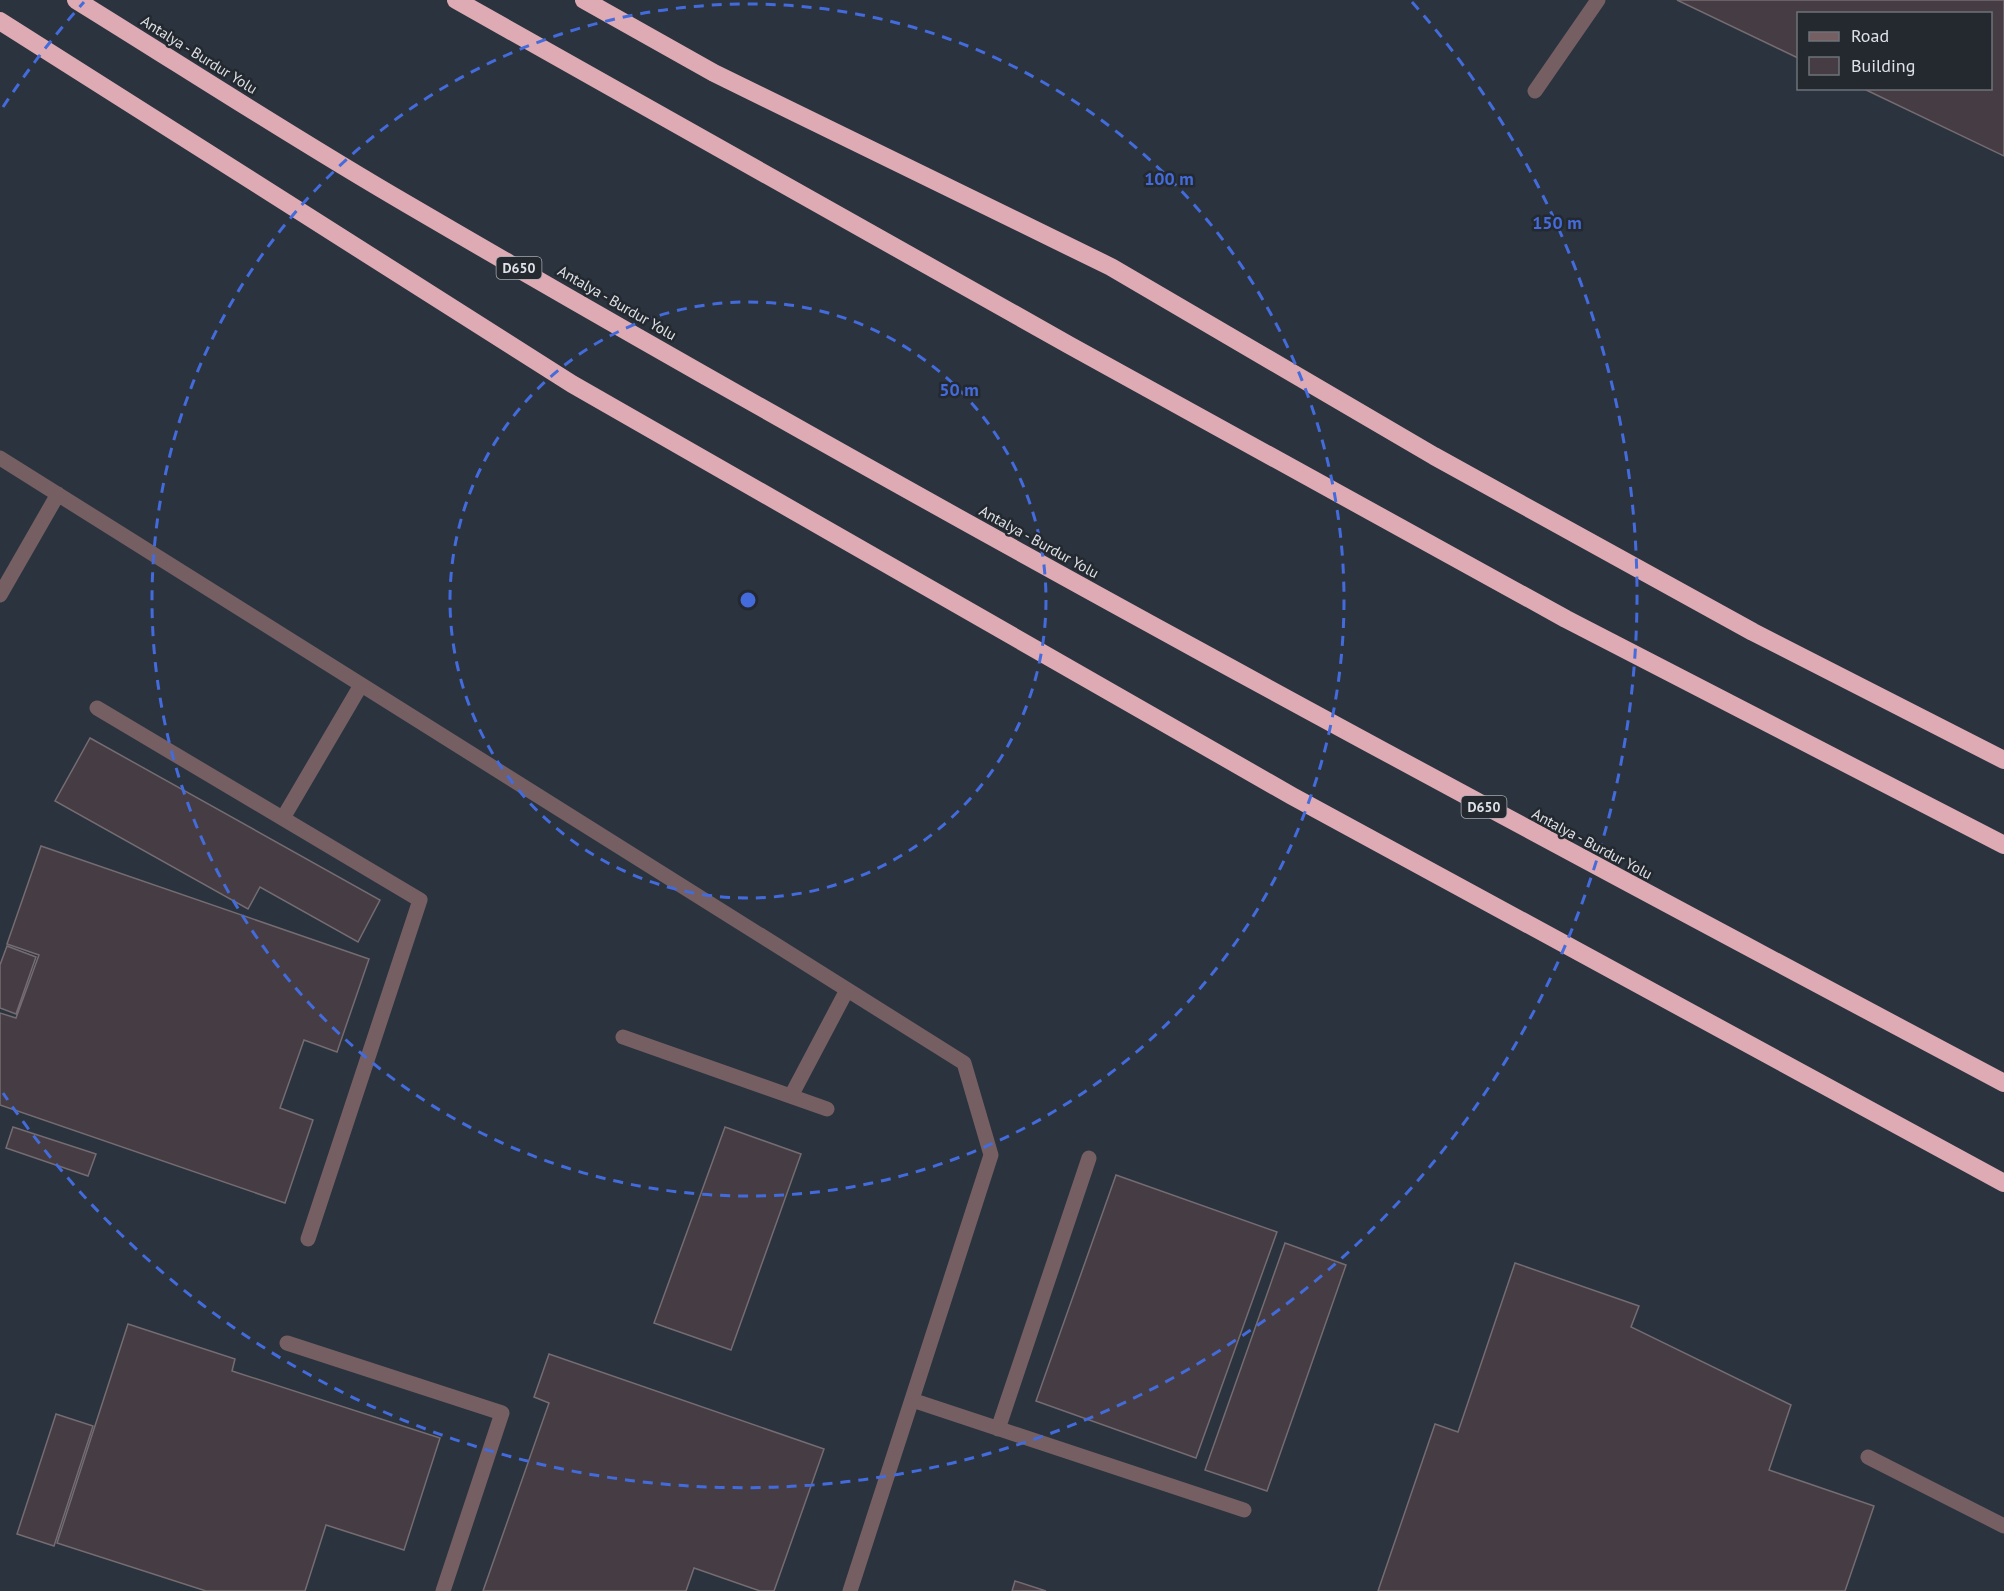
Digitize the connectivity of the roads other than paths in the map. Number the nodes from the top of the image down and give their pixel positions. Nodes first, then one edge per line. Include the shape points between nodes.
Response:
1 (76, 0) edge
2 (456, 0) edge
3 (584, 0) edge
4 (1598, 0) edge
5 (0, 21) edge
6 (1535, 91) dead end
7 (0, 458) edge
8 (58, 494) junction
9 (0, 595) edge
10 (361, 685) junction
11 (98, 708) dead end
12 (2004, 760) edge
13 (283, 818) junction
14 (2004, 845) edge
15 (847, 990) junction
16 (623, 1037) dead end
17 (2004, 1083) edge
18 (791, 1096) junction
19 (827, 1110) dead end
20 (1089, 1158) dead end
21 (2004, 1183) edge
22 (308, 1239) dead end
23 (287, 1343) dead end
24 (912, 1400) junction
25 (998, 1429) junction
26 (1868, 1457) dead end
27 (1244, 1510) dead end
28 (2004, 1526) edge
29 (442, 1591) edge
30 (850, 1591) edge

1 - 17 highway, Antalya - Burdur Yolu / D650 via 404,202 969,524 1508,820
2 - 14 highway via 1566,619
3 - 12 highway via 714,74 1111,267 1434,456 1753,632
4 - 6 lane
5 - 21 highway via 572,384 1292,796
7 - 8 lane
8 - 9 lane
8 - 10 lane
10 - 13 lane
10 - 15 lane
11 - 13 lane
13 - 22 lane via 420,900
15 - 18 lane
15 - 24 lane via 964,1063 991,1155
16 - 18 lane
18 - 19 lane
20 - 25 lane
23 - 29 lane via 502,1413
24 - 25 lane
24 - 30 lane
25 - 27 lane
26 - 28 lane

